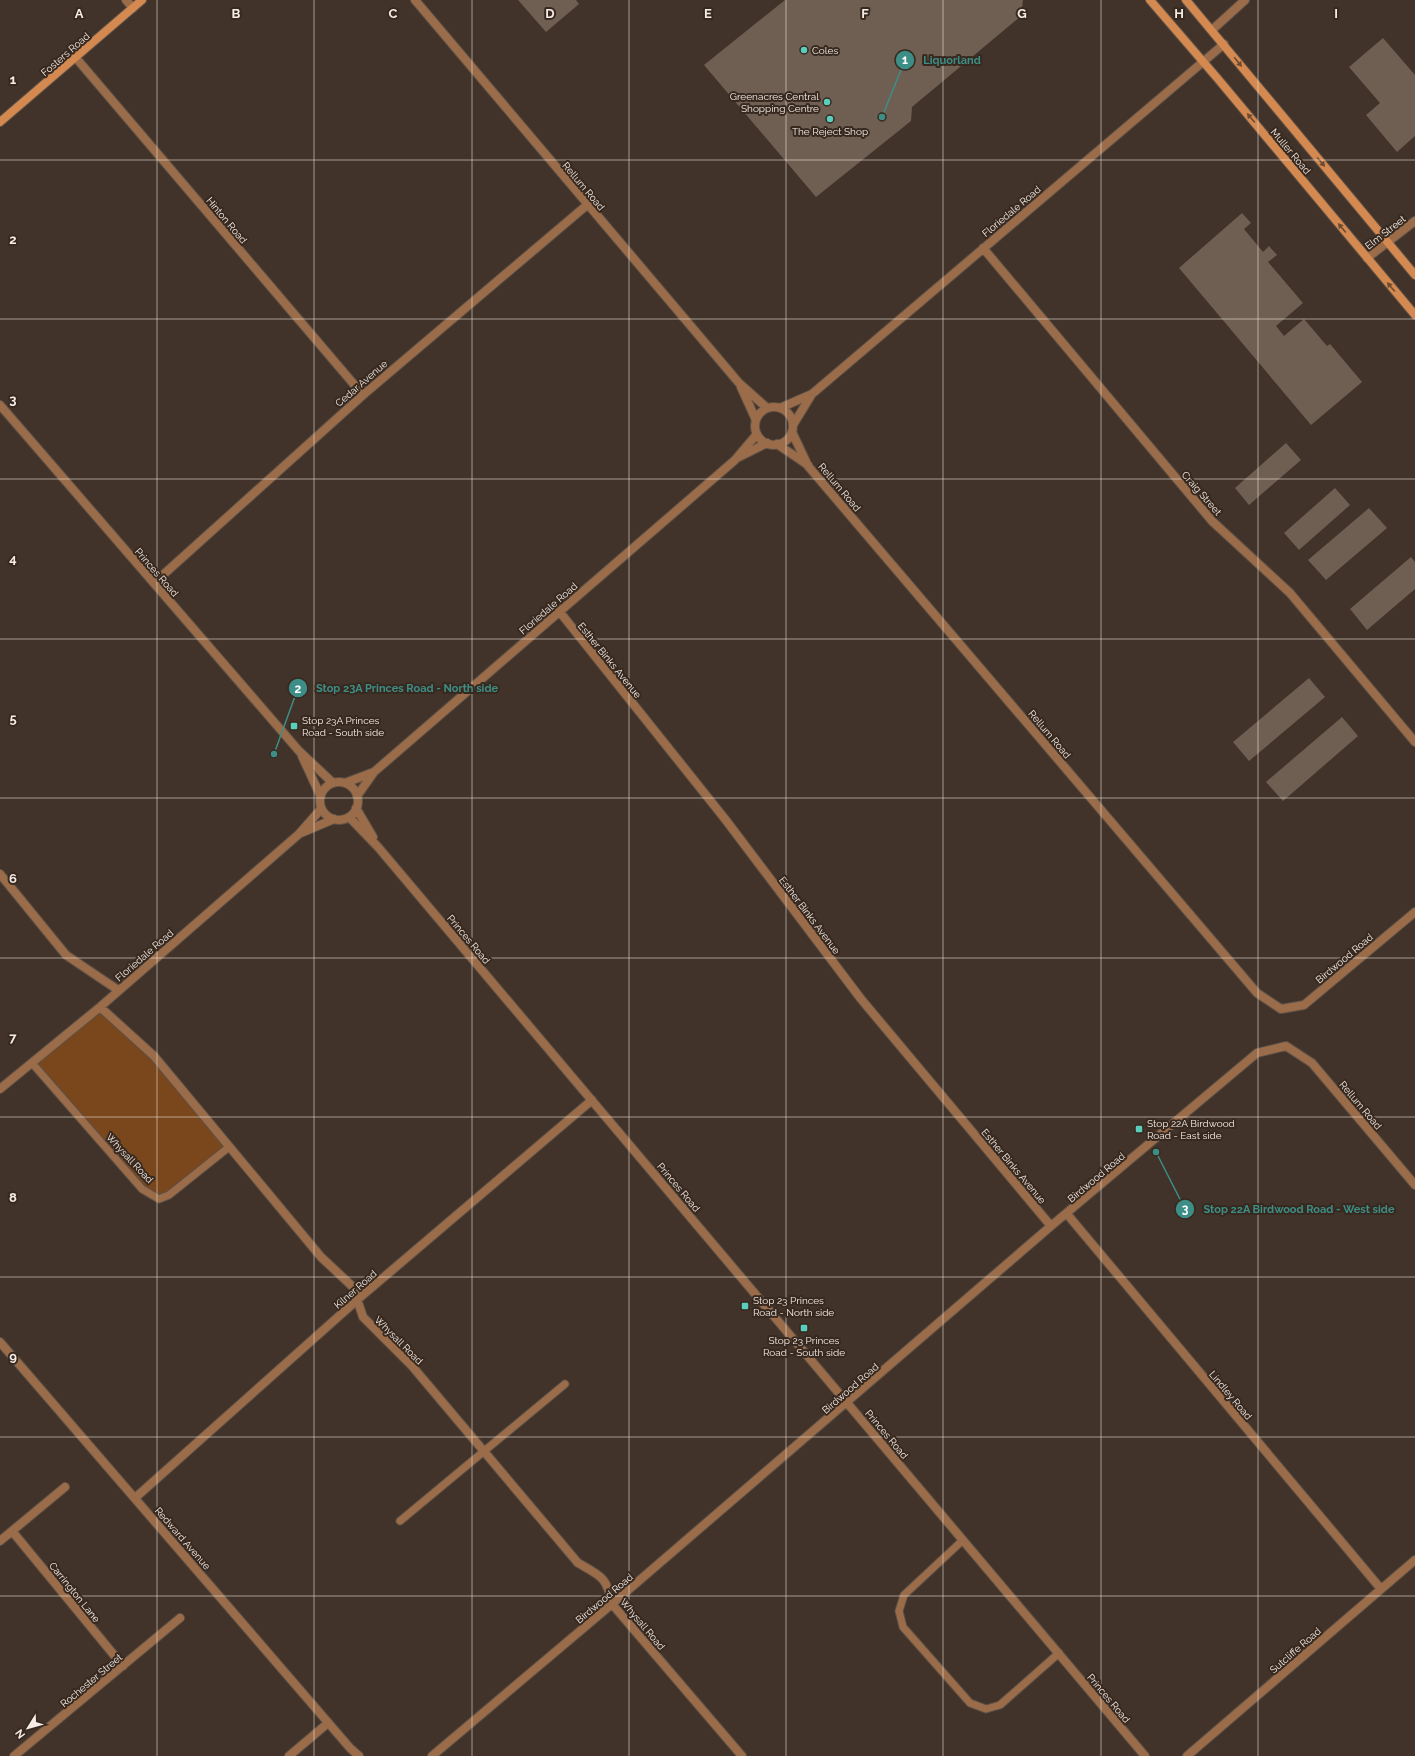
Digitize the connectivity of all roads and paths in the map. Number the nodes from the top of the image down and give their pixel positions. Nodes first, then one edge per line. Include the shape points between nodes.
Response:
1 (126, 0) edge
2 (142, 0) edge
3 (415, 0) edge
4 (1150, 0) edge
5 (1186, 0) edge
6 (1245, 0) edge
7 (133, 8) junction
8 (1212, 30) junction
9 (1224, 44) junction
10 (76, 58) junction
11 (1203, 61) junction
12 (0, 122) edge
13 (587, 205) junction
14 (1415, 221) edge
15 (1388, 243) junction
16 (983, 248) junction
17 (1367, 258) junction
18 (1415, 275) edge
19 (1415, 316) edge
20 (739, 383) junction
21 (812, 394) junction
22 (363, 395) junction
23 (0, 405) edge
24 (766, 408) junction
25 (780, 408) junction
26 (756, 420) junction
27 (792, 429) junction
28 (757, 434) junction
29 (766, 443) junction
30 (777, 444) junction
31 (735, 460) junction
32 (808, 466) junction
33 (154, 583) junction
34 (559, 612) junction
35 (1415, 742) edge
36 (299, 751) junction
37 (374, 772) junction
38 (333, 783) junction
39 (345, 783) junction
40 (320, 795) junction
41 (357, 796) junction
42 (356, 808) junction
43 (321, 809) junction
44 (349, 817) junction
45 (334, 819) junction
46 (299, 834) junction
47 (378, 848) junction
48 (0, 874) edge
49 (1415, 912) edge
50 (118, 990) junction
51 (100, 1007) junction
52 (1281, 1009) joint
53 (1286, 1046) joint
54 (32, 1063) junction
55 (0, 1090) edge
56 (592, 1100) junction
57 (229, 1147) junction
58 (1415, 1184) edge
59 (1067, 1214) junction
60 (1052, 1226) junction
61 (357, 1300) junction
62 (0, 1342) edge
63 (565, 1384) dead end
64 (848, 1403) junction
65 (484, 1452) junction
66 (65, 1487) dead end
67 (135, 1498) junction
68 (400, 1521) dead end
69 (12, 1531) junction
70 (0, 1540) edge
71 (963, 1540) junction
72 (1415, 1560) edge
73 (1381, 1589) junction
74 (612, 1604) junction
75 (180, 1618) dead end
76 (1059, 1653) junction
77 (123, 1666) junction
78 (328, 1723) junction
79 (352, 1752) edge
80 (14, 1756) edge
81 (289, 1756) edge
82 (360, 1756) edge
83 (432, 1756) edge
84 (742, 1756) edge
85 (1145, 1756) edge
86 (1187, 1756) edge

1 - 7 street
2 - 7 main road, Fosters Road
3 - 13 street, Rellum Road
4 - 11 main road, Muller Road
5 - 8 main road, Muller Road
6 - 8 street
7 - 10 main road, Fosters Road
8 - 9 main road, Muller Road
9 - 11 street, Floriedale Road
9 -> 15 main road, Muller Road
10 - 12 main road, Fosters Road
10 - 22 street, Hinton Road
11 - 16 street, Floriedale Road
17 -> 11 main road, Muller Road
13 - 20 street, Rellum Road
13 - 22 street, Cedar Avenue
14 - 15 street, Elm Street
15 - 17 street, Elm Street
15 - 18 main road, Muller Road
16 - 21 street, Floriedale Road
16 - 35 street, Craig Street via 1212,522 1290,593
19 -> 17 main road, Muller Road
20 - 24 street, Rellum Road
20 - 26 street, Rellum Road
21 - 25 street, Floriedale Road
21 - 27 street, Floriedale Road
22 - 33 street, Cedar Avenue
23 - 33 street, Princes Road
24 - 25 street
24 - 26 street
25 - 27 street via 791,418
26 - 28 street
27 - 30 street via 783,442
27 - 32 street, Rellum Road
28 - 29 street
28 - 31 street, Floriedale Road
29 - 30 street
29 - 31 street, Floriedale Road
30 - 32 street, Rellum Road
31 - 34 street, Floriedale Road
32 - 52 street, Rellum Road via 1257,993
33 - 36 street, Princes Road
34 - 37 street, Floriedale Road
34 - 60 street, Esther Binks Avenue via 725,819 862,999
36 - 38 street, Princes Road
36 - 40 street, Princes Road
37 - 39 street, Floriedale Road
37 - 41 street, Floriedale Road
38 - 39 street
38 - 40 street
39 - 41 street
40 - 43 street
41 - 42 street
42 - 44 street
42 - 47 street, Princes Road
43 - 45 street via 328,817
43 - 46 street, Floriedale Road
44 - 45 street via 343,820
44 - 47 street, Princes Road
45 - 46 street, Floriedale Road
46 - 50 street, Floriedale Road
47 - 56 street, Princes Road
48 - 50 street via 66,955
49 - 52 street, Birdwood Road via 1304,1005
50 - 51 street, Floriedale Road
51 - 54 street, Floriedale Road
51 - 57 street, Whysall Road via 154,1056
53 - 58 street, Rellum Road via 1312,1063
53 - 59 street, Birdwood Road via 1257,1053
54 - 55 street, Floriedale Road
54 - 57 lane, Whysall Road via 142,1189 159,1199 169,1195
56 - 61 street, Kilner Road
56 - 64 street, Princes Road
57 - 61 street, Whysall Road via 320,1257 353,1287
59 - 60 street, Birdwood Road
59 - 73 street, Lindley Road
60 - 64 street, Birdwood Road
61 - 65 street, Whysall Road via 363,1317 412,1366
61 - 67 street, Kilner Road
62 - 67 street, Redward Avenue
63 - 65 lane
64 - 71 street, Princes Road
64 - 74 street, Birdwood Road
65 - 68 lane
65 - 74 street, Whysall Road via 578,1563 600,1575 609,1586
66 - 69 street
67 - 78 street, Redward Avenue
69 - 70 street
69 - 77 street, Carrington Lane
71 - 76 street, Princes Road
71 - 76 lane via 904,1595 899,1611 903,1627 970,1703 986,1709 1000,1705
72 - 73 street, Sutcliffe Road
73 - 86 street, Sutcliffe Road
74 - 83 street, Birdwood Road
74 - 84 street, Whysall Road
75 - 77 street, Rochester Street
76 - 85 street, Princes Road
77 - 80 street, Rochester Street
78 - 79 street, Redward Avenue
78 - 81 street
79 - 82 street, Redward Avenue

